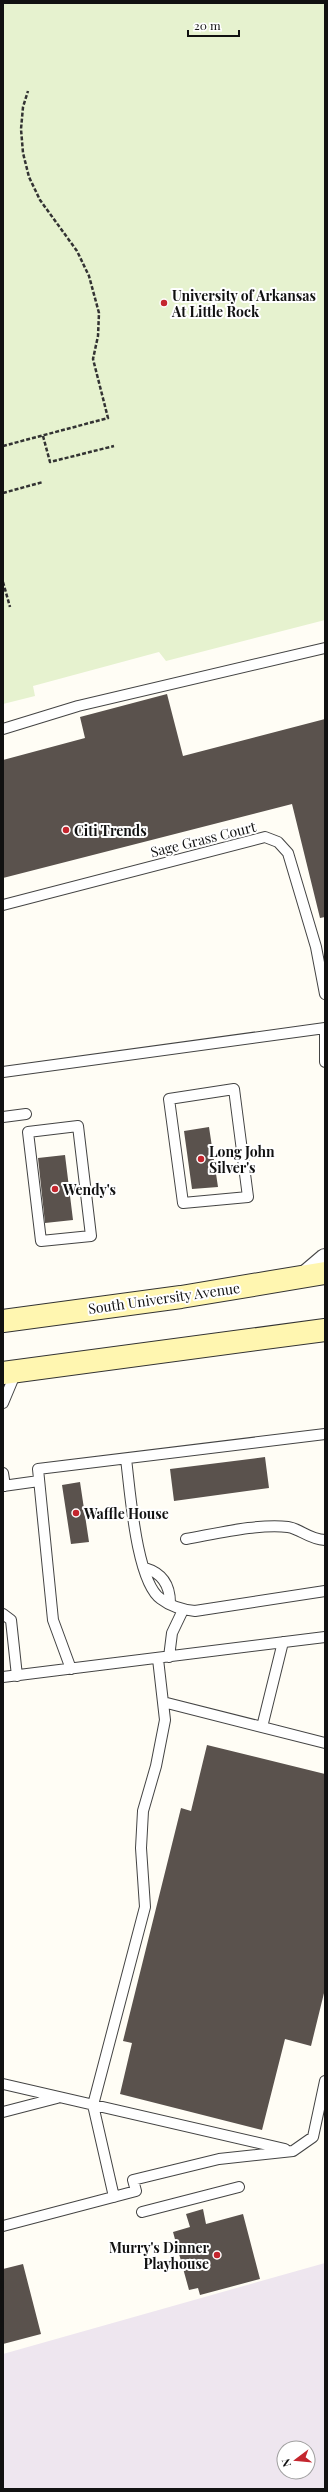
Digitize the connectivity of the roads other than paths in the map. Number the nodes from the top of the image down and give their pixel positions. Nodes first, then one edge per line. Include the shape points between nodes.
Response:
1 (325, 648) edge
2 (3, 729) edge
3 (3, 905) edge
4 (325, 994) edge
5 (325, 1028) edge
6 (325, 1046) edge
7 (325, 1062) edge
8 (3, 1072) edge
9 (26, 1114) dead end
10 (3, 1117) edge
11 (78, 1126) joint
12 (248, 1197) joint
13 (325, 1258) edge
14 (315, 1275) edge
15 (3, 1321) edge
16 (325, 1330) edge
17 (10, 1373) edge
18 (3, 1403) edge
19 (325, 1434) edge
20 (126, 1458) junction
21 (3, 1472) edge
22 (39, 1481) junction
23 (4, 1486) edge
24 (186, 1539) dead end
25 (325, 1540) edge
26 (325, 1591) edge
27 (183, 1610) junction
28 (3, 1614) edge
29 (325, 1636) edge
30 (283, 1642) junction
31 (170, 1657) junction
32 (158, 1658) junction
33 (72, 1669) junction
34 (17, 1676) junction
35 (3, 1677) edge
36 (163, 1702) junction
37 (262, 1727) junction
38 (325, 1743) edge
39 (325, 2081) edge
40 (3, 2084) edge
41 (59, 2097) junction
42 (93, 2105) junction
43 (3, 2112) edge
44 (293, 2151) junction
45 (239, 2188) dead end
46 (114, 2197) junction
47 (142, 2212) dead end
48 (3, 2226) edge

1 - 2 lane via 78,706
3 - 4 lane, Sage Grass Court via 265,837 278,842 288,854 316,947
5 - 6 lane
5 - 8 lane
6 - 7 lane
9 - 10 lane
11 - 11 lane via 28,1132 42,1240 91,1236
12 - 12 lane via 234,1089 169,1099 183,1203
13 - 14 street
14 - 15 main road, South University Avenue via 181,1297
16 - 17 main road
17 - 18 lane
19 - 20 lane
20 - 22 lane via 38,1470
20 - 27 lane via 140,1555 147,1581 160,1599
21 - 23 lane
22 - 23 lane
22 - 33 lane via 53,1620
24 - 25 lane via 271,1526 294,1528 312,1539
26 - 27 lane via 195,1611
27 - 31 lane via 172,1633
28 - 34 lane via 11,1620
29 - 30 lane
30 - 31 lane
30 - 37 lane
31 - 32 lane
32 - 33 lane
32 - 36 lane
33 - 34 lane
34 - 35 lane
36 - 37 lane
36 - 42 lane via 165,1720 156,1766 143,1811 141,1848 145,1907
37 - 38 lane
39 - 44 lane via 313,2137
40 - 41 lane
41 - 42 lane
41 - 43 lane
42 - 44 lane
42 - 46 lane
44 - 46 lane via 219,2159 133,2180 136,2191
45 - 47 lane
46 - 48 lane

